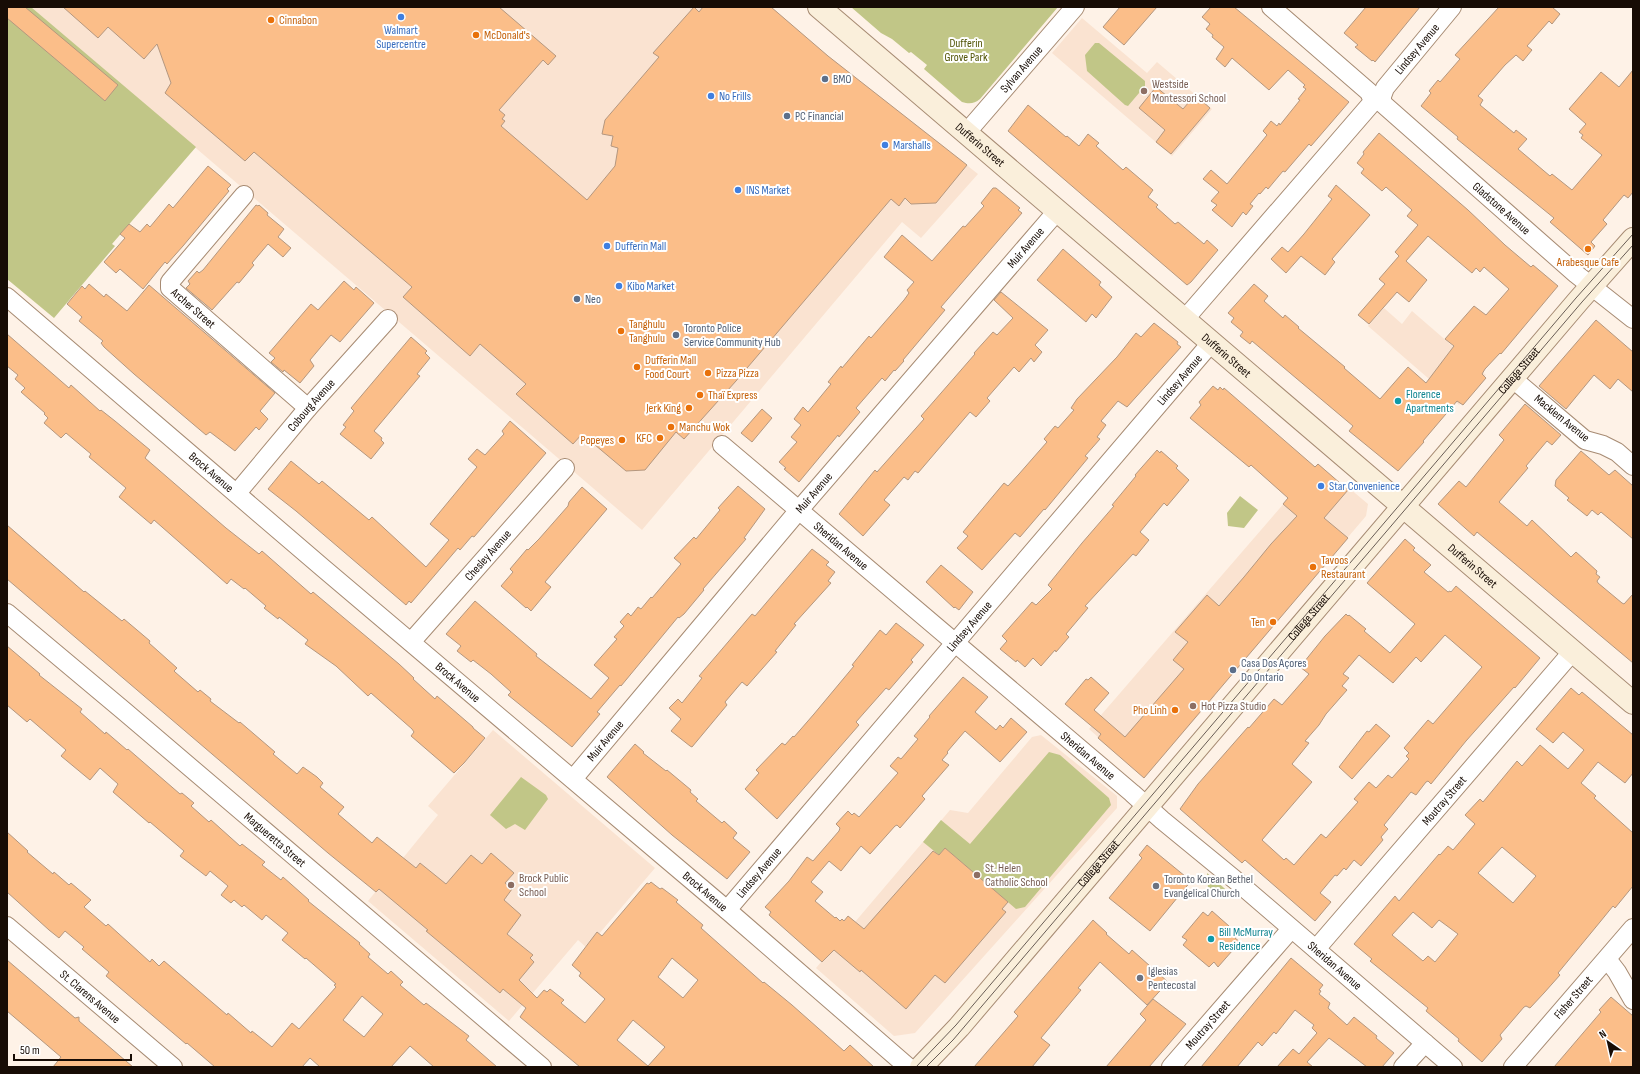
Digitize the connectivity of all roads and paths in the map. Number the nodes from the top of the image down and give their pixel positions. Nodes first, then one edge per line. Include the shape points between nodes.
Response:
1 (819, 7) edge
2 (1075, 7) edge
3 (1270, 7) edge
4 (1452, 7) edge
5 (1377, 98) junction
6 (967, 132) junction
7 (244, 195) dead end
8 (1058, 210) junction
9 (1633, 239) edge
10 (1591, 286) junction
11 (7, 297) edge
12 (388, 319) dead end
13 (1633, 319) edge
14 (1184, 320) junction
15 (1211, 343) junction
16 (1513, 379) junction
17 (308, 408) junction
18 (722, 445) dead end
19 (1633, 466) edge
20 (565, 468) dead end
21 (238, 493) junction
22 (1403, 507) junction
23 (799, 510) junction
24 (7, 613) edge
25 (411, 642) junction
26 (955, 644) junction
27 (1573, 652) junction
28 (1633, 703) edge
29 (573, 779) junction
30 (1148, 806) junction
31 (728, 910) junction
32 (7, 926) edge
33 (1633, 928) edge
34 (1291, 929) junction
35 (1316, 949) junction
36 (1607, 959) junction
37 (1633, 1000) edge
38 (1425, 1043) junction
39 (173, 1067) edge
40 (542, 1067) edge
41 (908, 1067) edge
42 (921, 1067) edge
43 (1171, 1067) edge
44 (1403, 1067) edge
45 (1453, 1067) edge
46 (1513, 1067) edge

1 - 6 main road, Dufferin Street
2 - 6 street, Sylvan Avenue
3 - 5 street, Gladstone Avenue via 1369,92 1372,99
4 - 5 street, Lindsey Avenue
5 - 10 street, Gladstone Avenue
5 - 14 street, Lindsey Avenue
6 - 8 main road, Dufferin Street
7 - 17 street, Archer Street via 170,282 170,288
8 - 14 main road, Dufferin Street
8 - 23 street, Muir Avenue
9 - 10 main road, College Street
10 - 13 street, Gladstone Avenue
10 - 16 main road, College Street
11 - 21 street, Brock Avenue
12 - 17 street, Cobourg Avenue
14 - 15 main road, Dufferin Street
15 - 22 main road, Dufferin Street
15 - 26 street, Lindsey Avenue
16 - 19 street, Macklem Avenue via 1585,440 1617,452
16 - 22 main road, College Street
17 - 21 street, Cobourg Avenue
18 - 23 street, Sheridan Avenue
20 - 25 street, Chesley Avenue
21 - 25 street, Brock Avenue
22 - 27 main road, Dufferin Street
22 - 30 main road, College Street
23 - 26 street, Sheridan Avenue
23 - 29 street, Muir Avenue
24 - 40 street, Margueretta Street
25 - 29 street, Brock Avenue
26 - 30 street, Sheridan Avenue
26 - 31 street, Lindsey Avenue
27 - 28 main road, Dufferin Street
27 - 35 street, Moutray Street
29 - 31 street, Brock Avenue
30 - 34 street, Sheridan Avenue
30 - 42 main road, College Street via 959,1027
31 - 41 street, Brock Avenue
32 - 39 street, St. Clarens Avenue
33 - 36 street, Fisher Street
34 - 35 street, Sheridan Avenue
34 - 43 street, Moutray Street
35 - 38 street, Sheridan Avenue
36 - 37 street
36 - 46 street, Fisher Street
38 - 44 street
38 - 45 street, Sheridan Avenue

